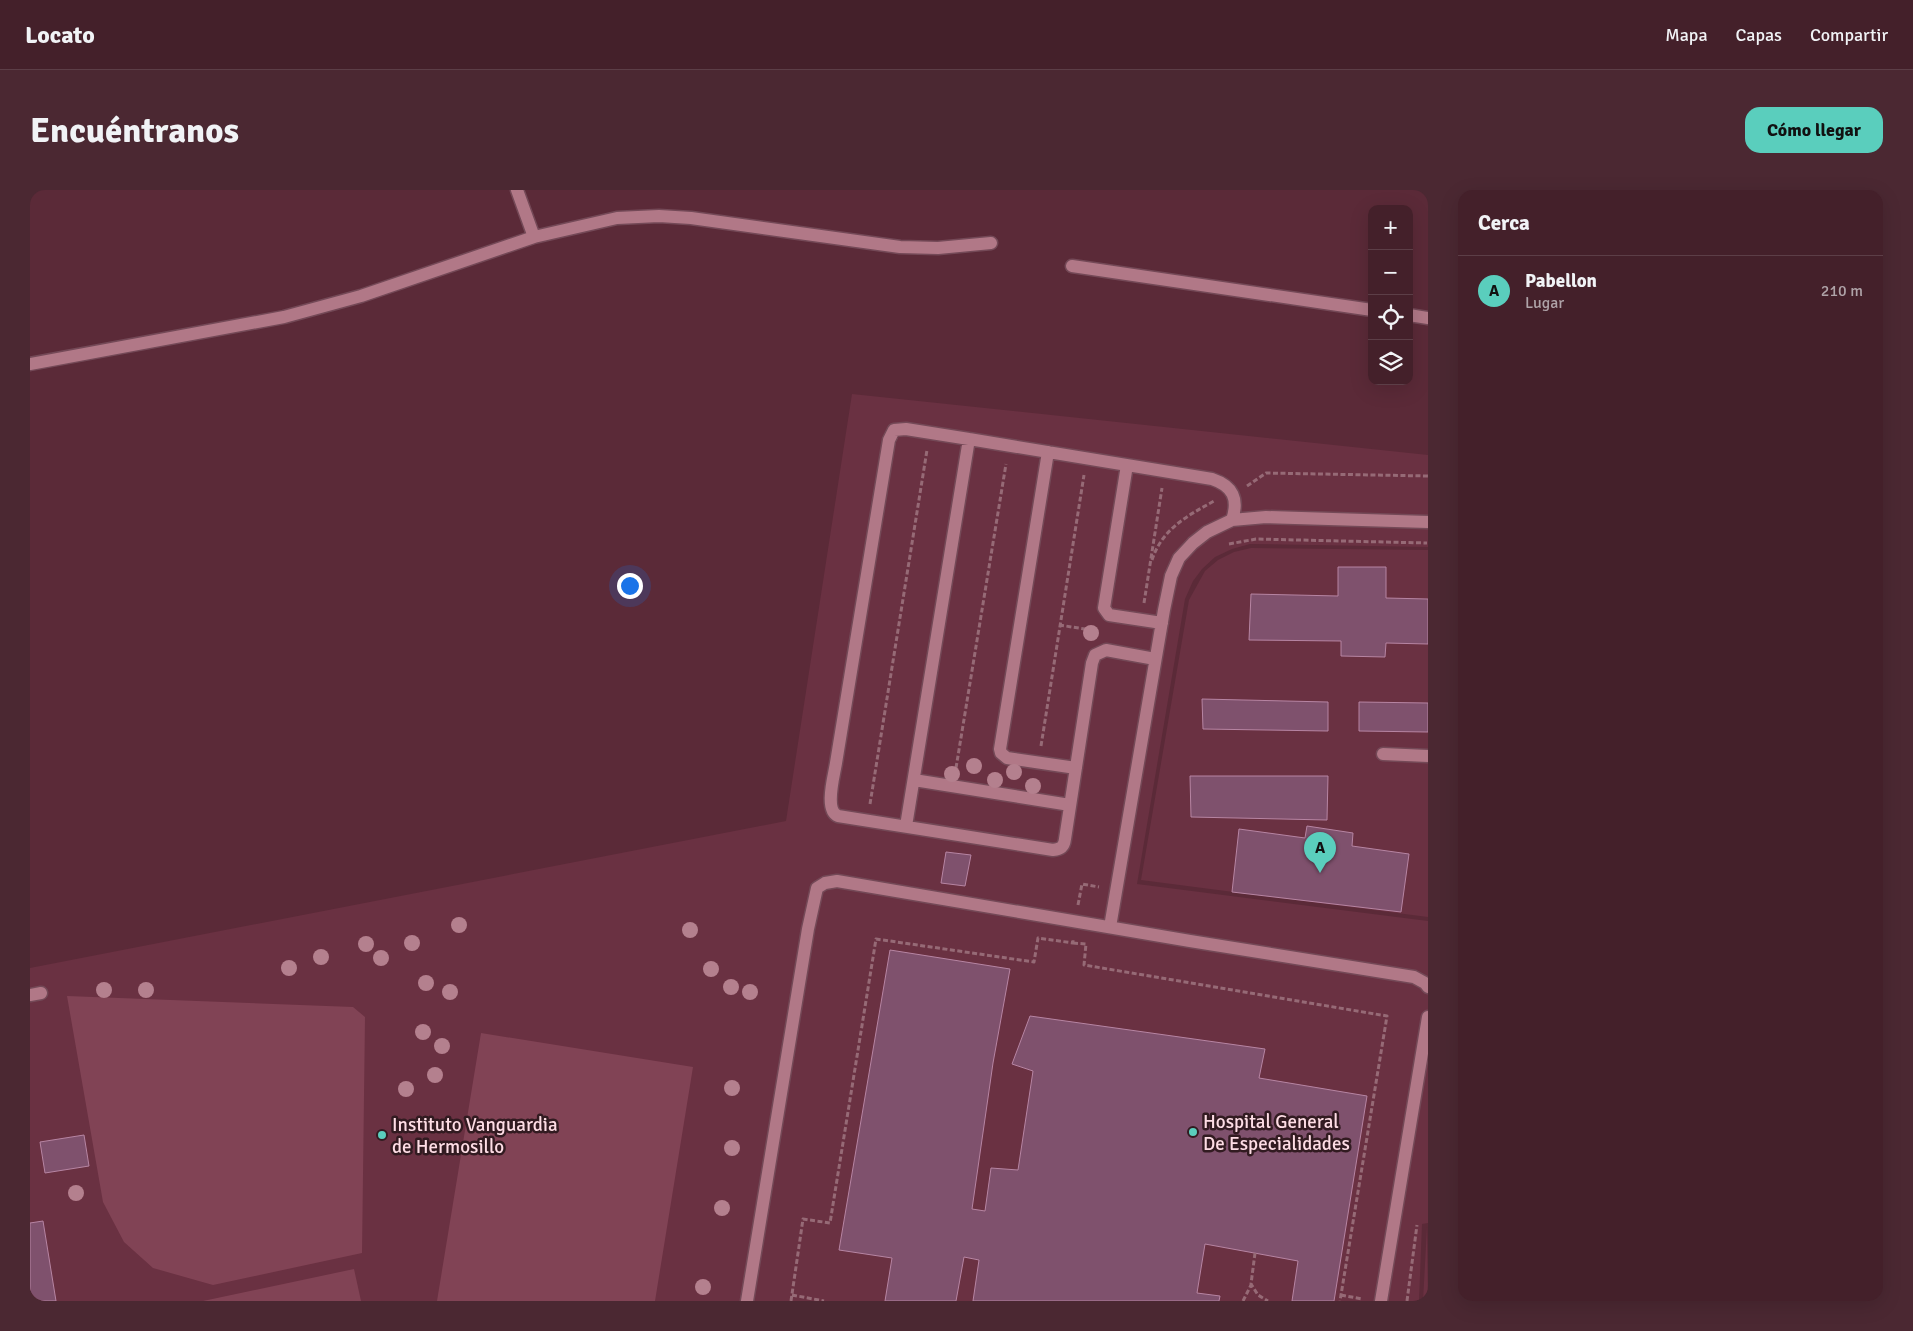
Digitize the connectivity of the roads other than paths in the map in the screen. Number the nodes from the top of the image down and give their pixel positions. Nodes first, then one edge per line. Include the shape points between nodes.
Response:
1 (516, 190) edge
2 (534, 237) junction
3 (991, 243) dead end
4 (1072, 266) dead end
5 (1368, 309) edge
6 (1413, 316) edge
7 (1428, 318) edge
8 (30, 364) edge
9 (969, 439) junction
10 (1048, 452) junction
11 (1127, 465) junction
12 (1232, 520) junction
13 (1428, 522) edge
14 (1162, 623) junction
15 (1156, 659) junction
16 (1383, 754) dead end
17 (1428, 756) edge
18 (1076, 768) junction
19 (914, 780) junction
20 (1070, 805) junction
21 (906, 826) junction
22 (1110, 927) junction
23 (1428, 987) edge
24 (1428, 1017) edge
25 (750, 1284) junction
26 (1375, 1300) edge
27 (747, 1301) edge
28 (757, 1301) edge

1 - 2 street
2 - 3 street via 617,218 659,216 918,249
2 - 8 street via 322,308
4 - 5 street
6 - 7 street
9 - 10 street
9 - 19 street
9 - 21 street via 898,429 891,434 864,593 831,810 838,816
10 - 11 street
10 - 18 street via 1000,749 1007,758
11 - 12 street via 1222,482 1236,501
11 - 14 street via 1104,608 1109,615
12 - 13 street via 1266,517
12 - 14 street via 1207,532 1179,558 1171,576
14 - 15 street
15 - 18 street via 1106,650 1095,655
15 - 22 street
16 - 17 street
18 - 20 street
19 - 20 street
19 - 21 street
20 - 21 street via 1064,845 1053,850
22 - 23 street via 1414,977
22 - 25 street via 837,882 817,888
24 - 26 street
25 - 27 street
25 - 28 street via 751,1293

